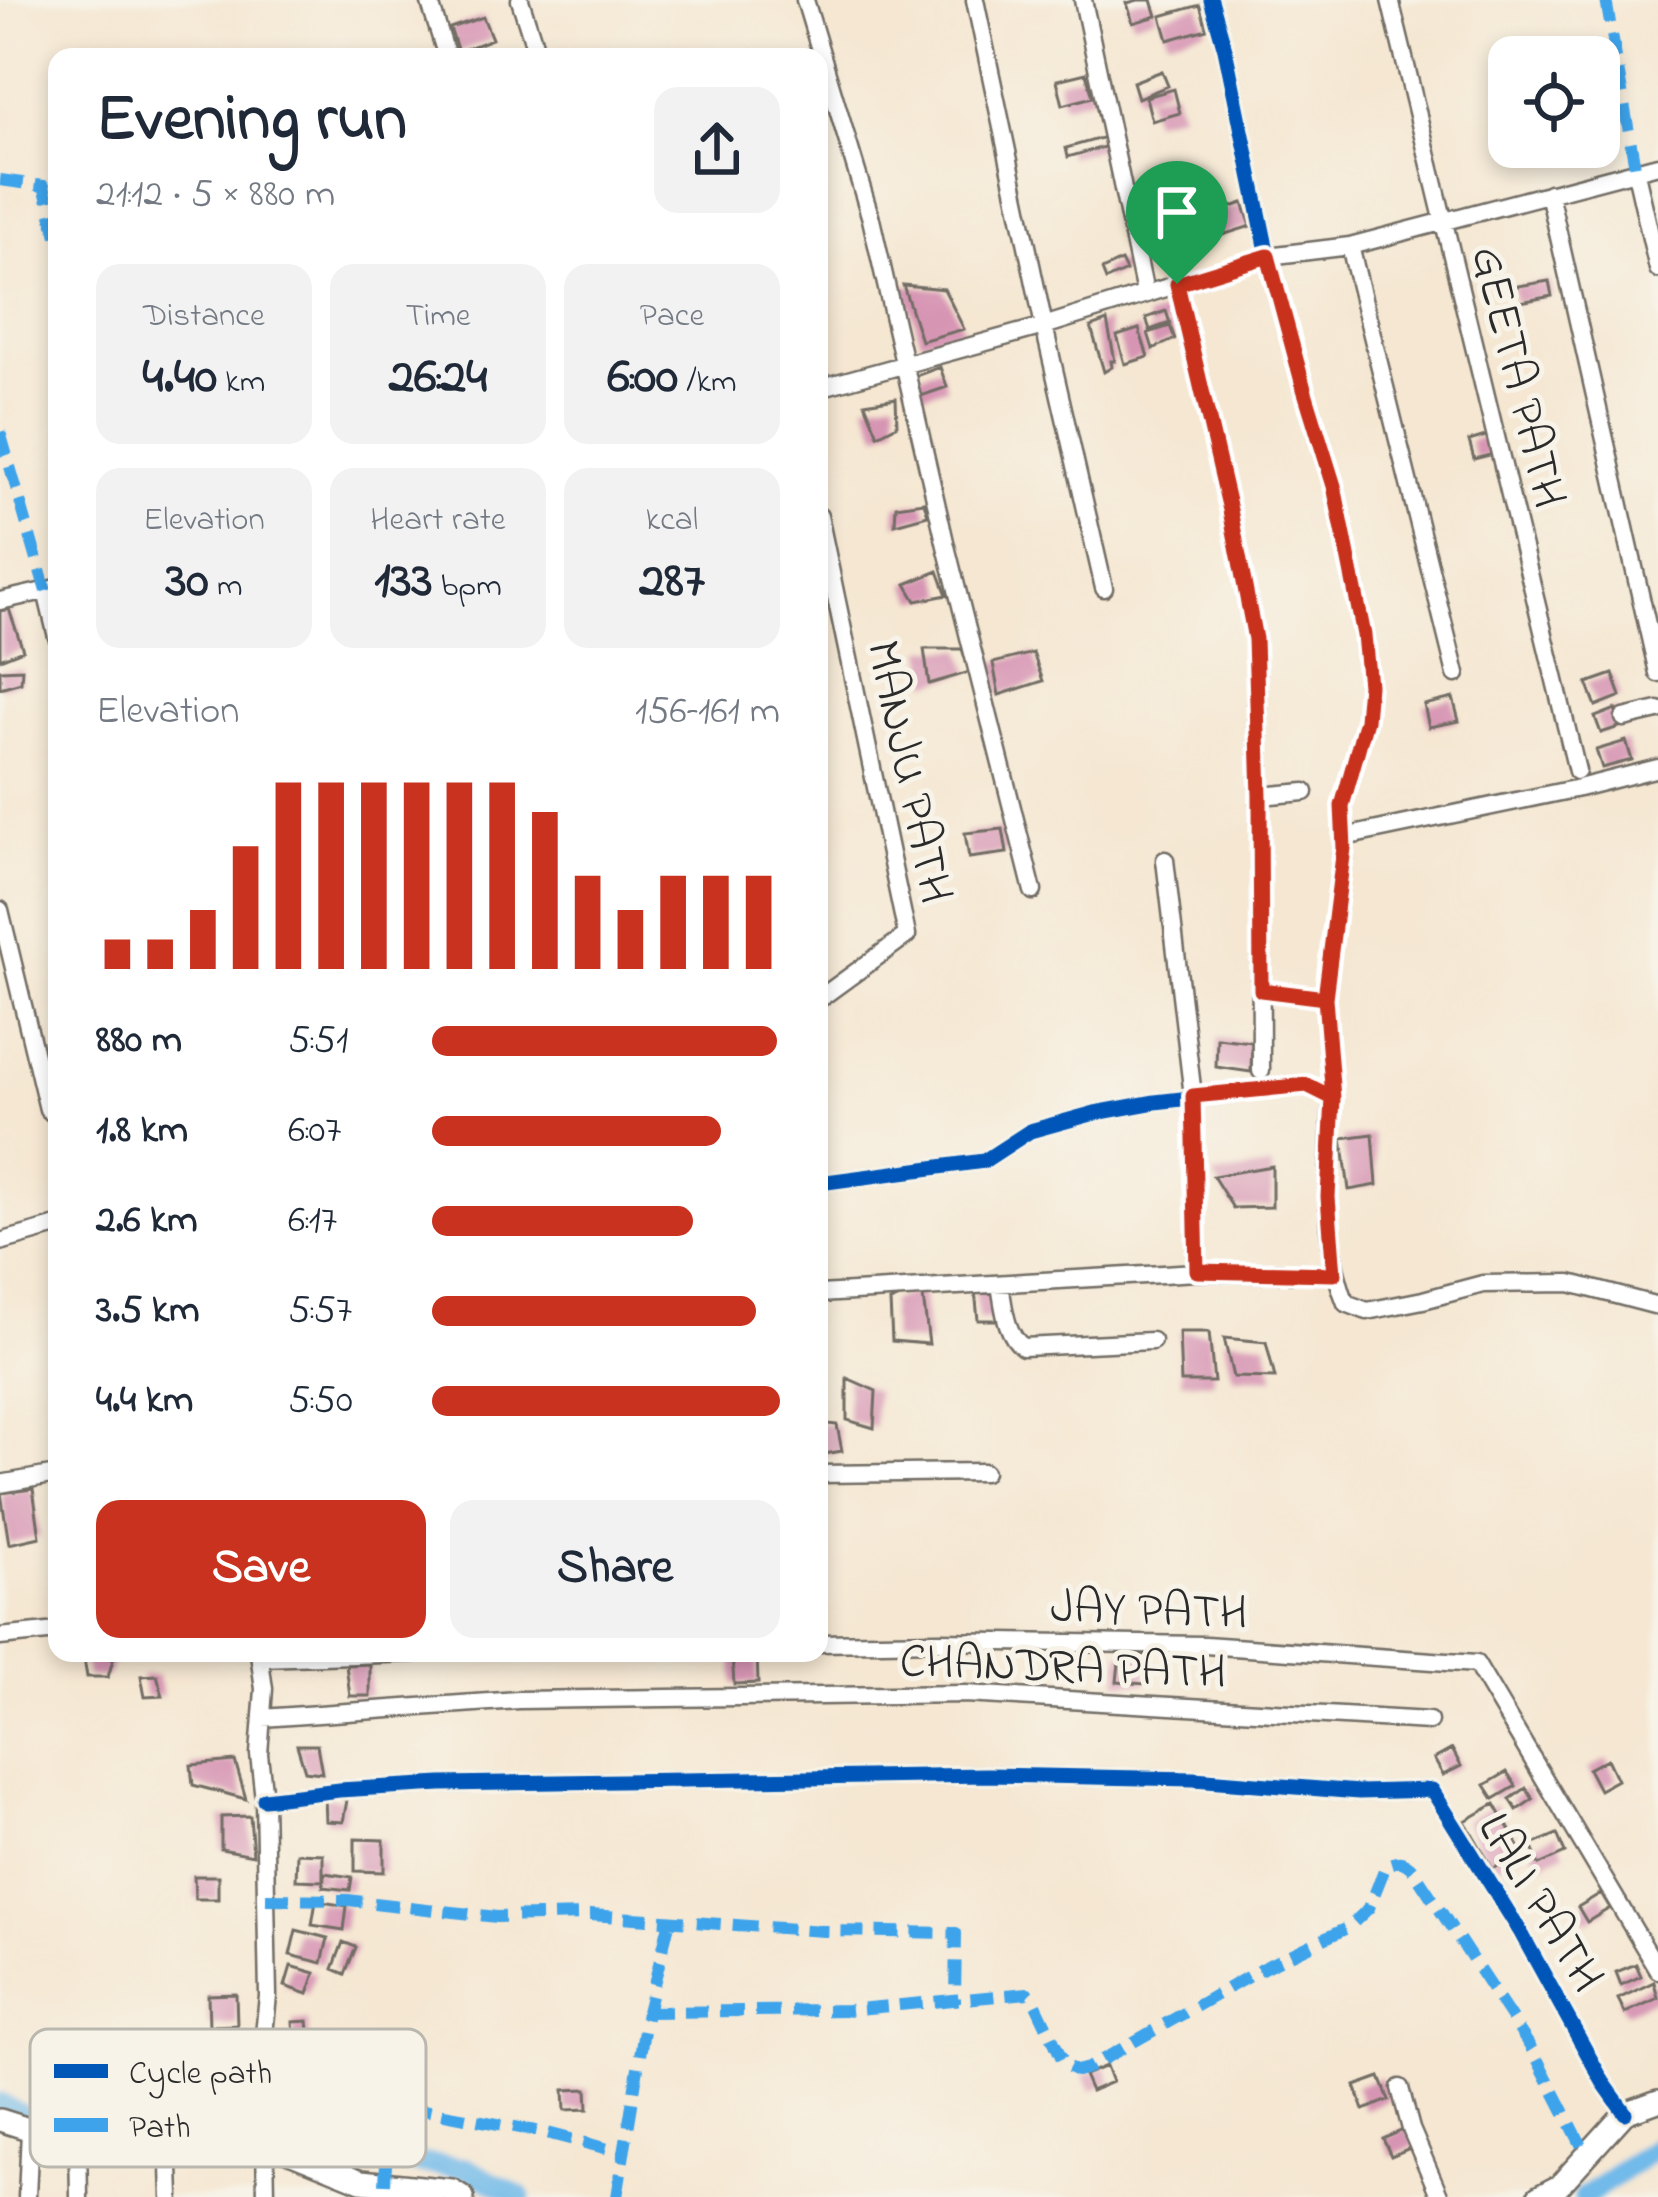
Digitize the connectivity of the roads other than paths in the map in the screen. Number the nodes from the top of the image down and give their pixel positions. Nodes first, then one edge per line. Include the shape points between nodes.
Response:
1 (429, 0) edge
2 (520, 0) edge
3 (805, 0) edge
4 (975, 0) edge
5 (1083, 0) edge
6 (1211, 0) edge
7 (1390, 0) edge
8 (444, 48) edge
9 (535, 48) edge
10 (820, 48) edge
11 (828, 76) edge
12 (1658, 165) edge
13 (1636, 173) junction
14 (1549, 193) junction
15 (1444, 221) junction
16 (1349, 246) junction
17 (1268, 256) junction
18 (1658, 269) edge
19 (1177, 284) junction
20 (1144, 293) junction
21 (1044, 326) junction
22 (905, 366) junction
23 (828, 386) edge
24 (828, 559) edge
25 (1104, 588) dead end
26 (48, 591) edge
27 (0, 601) edge
28 (1456, 674) dead end
29 (1658, 674) edge
30 (1658, 710) edge
31 (1624, 718) dead end
32 (1658, 768) edge
33 (1576, 771) dead end
34 (1305, 792) dead end
35 (1260, 796) junction
36 (1343, 837) junction
37 (1165, 860) dead end
38 (1033, 891) dead end
39 (0, 910) edge
40 (1261, 990) junction
41 (828, 992) edge
42 (1325, 998) junction
43 (1261, 1071) dead end
44 (1193, 1096) junction
45 (1333, 1098) junction
46 (48, 1109) edge
47 (828, 1182) edge
48 (48, 1229) edge
49 (0, 1242) edge
50 (1197, 1271) junction
51 (1334, 1274) junction
52 (1000, 1285) junction
53 (828, 1294) edge
54 (1658, 1306) edge
55 (1152, 1341) dead end
56 (984, 1472) dead end
57 (828, 1474) edge
58 (48, 1476) edge
59 (0, 1484) edge
60 (48, 1632) edge
61 (0, 1636) edge
62 (828, 1643) edge
63 (261, 1662) edge
64 (262, 1718) junction
65 (1429, 1721) dead end
66 (264, 1799) junction
67 (1658, 1970) edge
68 (265, 2029) edge
69 (1400, 2088) dead end
70 (1658, 2101) edge
71 (1625, 2113) junction
72 (0, 2120) edge
73 (30, 2130) joint
74 (78, 2167) edge
75 (170, 2167) edge
76 (261, 2167) edge
77 (328, 2167) edge
78 (27, 2197) edge
79 (79, 2197) edge
80 (171, 2197) edge
81 (266, 2197) edge
82 (463, 2197) edge
83 (1440, 2197) edge
84 (1538, 2197) edge

1 - 8 street
2 - 9 street
3 - 10 street
4 - 21 street
5 - 20 street
6 - 17 street
7 - 15 street, GEETA PATH
11 - 22 street
12 - 13 street
13 - 14 street
13 - 18 street
14 - 15 street
14 - 29 street
15 - 16 street
15 - 33 street, GEETA PATH
16 - 17 street
16 - 28 street
17 - 19 street
17 - 36 street via 1334,486 1364,635 1366,720 1342,806
19 - 20 street
19 - 35 street via 1255,639
20 - 21 street
21 - 22 street
21 - 25 street
22 - 23 street
22 - 38 street
24 - 41 street, MANJU PATH via 907,935
26 - 27 street
30 - 31 street
32 - 36 street
34 - 35 street
35 - 40 street
36 - 42 street
37 - 44 street
39 - 46 street
40 - 42 street
40 - 43 street
42 - 45 street
44 - 45 street via 1307,1085
44 - 47 street via 1030,1132 984,1161
44 - 50 street
45 - 51 street
48 - 49 street
50 - 51 street
50 - 52 street
51 - 54 street via 1346,1303 1367,1311 1483,1284 1570,1283
52 - 53 street
52 - 55 street via 1011,1334 1023,1347
56 - 57 street
58 - 59 street
60 - 61 street
62 - 67 street, JAY PATH via 1205,1645 1476,1664
63 - 64 street
64 - 65 street, CHANDRA PATH via 518,1700 965,1694
64 - 66 street
66 - 68 street
66 - 71 street, LALI PATH via 441,1784 986,1775 1432,1790
69 - 83 street
70 - 71 street
71 - 84 street via 1559,2186
72 - 73 street
73 - 78 street
74 - 79 street
75 - 80 street
76 - 81 street
77 - 82 street via 361,2181

